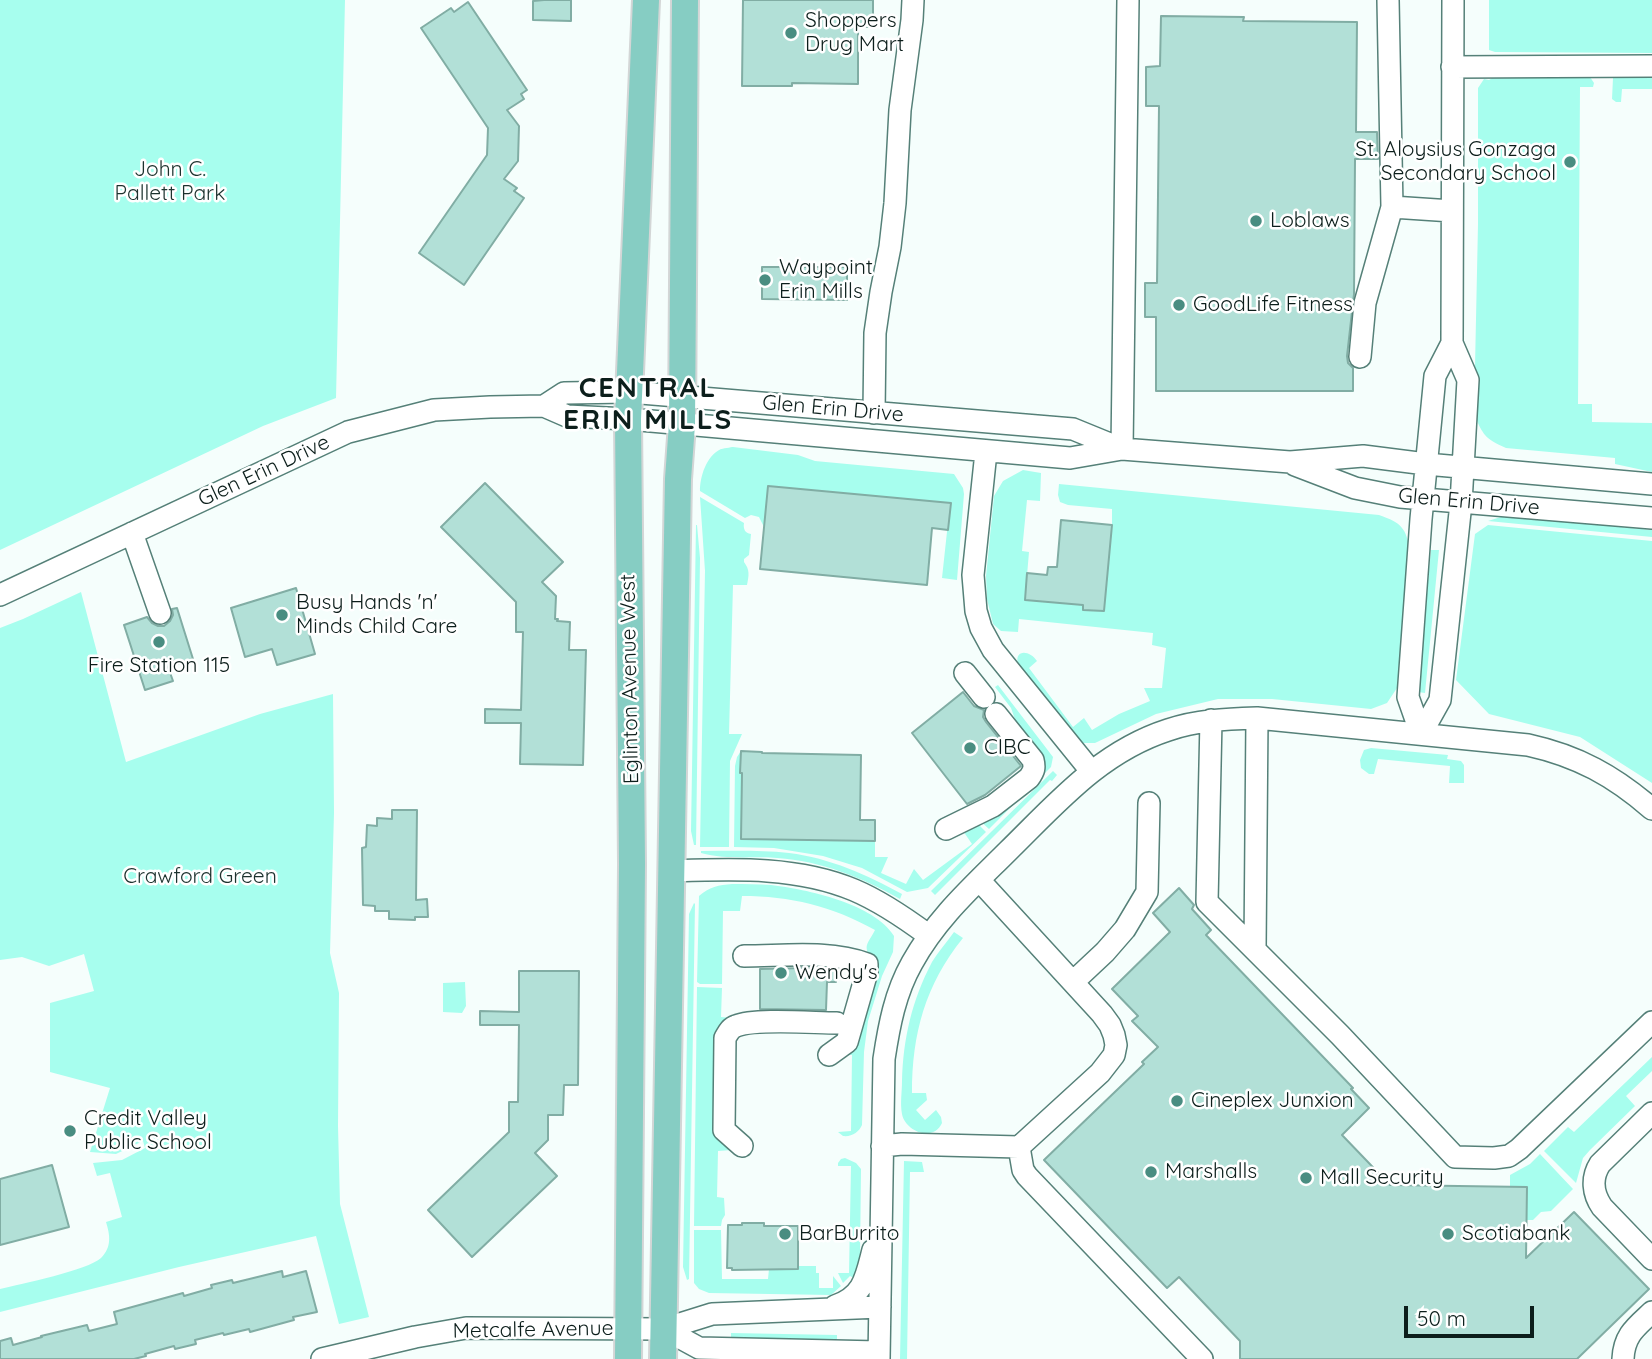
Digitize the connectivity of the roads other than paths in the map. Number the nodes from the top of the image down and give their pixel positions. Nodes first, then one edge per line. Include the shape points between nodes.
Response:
1 (646, 0) edge
2 (685, 0) edge
3 (914, 0) edge
4 (1128, 0) edge
5 (1388, 0) edge
6 (1452, 0) edge
7 (1652, 66) edge
8 (1452, 67) junction
9 (1392, 207) junction
10 (1452, 211) junction
11 (1452, 343) junction
12 (1360, 358) dead end
13 (629, 392) junction
14 (682, 397) junction
15 (544, 406) junction
16 (874, 413) junction
17 (628, 419) junction
18 (682, 424) junction
19 (1122, 449) junction
20 (986, 452) junction
21 (1290, 463) junction
22 (1426, 464) junction
23 (1463, 467) junction
24 (1652, 484) edge
25 (1423, 499) junction
26 (1461, 502) junction
27 (1652, 518) edge
28 (132, 533) junction
29 (0, 595) edge
30 (160, 613) dead end
31 (965, 673) dead end
32 (1257, 718) junction
33 (1211, 720) junction
34 (1421, 734) junction
35 (1091, 771) junction
36 (1149, 803) dead end
37 (1652, 809) edge
38 (946, 829) dead end
39 (672, 871) junction
40 (979, 880) junction
41 (928, 935) junction
42 (1255, 949) junction
43 (744, 956) dead end
44 (1073, 982) junction
45 (838, 1023) dead end
46 (1652, 1023) edge
47 (829, 1055) dead end
48 (1652, 1113) edge
49 (742, 1146) dead end
50 (882, 1146) junction
51 (1019, 1147) junction
52 (880, 1224) junction
53 (1652, 1259) edge
54 (880, 1307) junction
55 (824, 1309) junction
56 (1652, 1312) edge
57 (628, 1329) junction
58 (664, 1329) junction
59 (409, 1349) edge
60 (879, 1356) edge
61 (322, 1359) edge
62 (628, 1359) edge
63 (663, 1359) edge
64 (1202, 1359) edge
65 (1623, 1359) edge

1 - 13 main road, Eglinton Avenue West
2 - 14 main road, Eglinton Avenue West
3 - 16 street via 890,247 875,333
4 - 19 street
5 - 9 street
6 - 8 street
7 - 8 street
8 - 10 street
9 - 10 street
9 - 12 street via 1365,303
10 - 11 street
11 - 22 street via 1435,376
11 - 23 street via 1468,380
13 - 14 street, Glen Erin Drive
13 - 15 street, Glen Erin Drive via 564,393
13 - 17 main road, Eglinton Avenue West
14 - 16 street, Glen Erin Drive
14 - 18 main road, Eglinton Avenue West
15 - 17 street, Glen Erin Drive via 567,416
15 - 28 street, Glen Erin Drive via 434,410 348,432
16 - 19 street, Glen Erin Drive via 1073,429
17 - 18 street, Glen Erin Drive
17 - 57 main road, Eglinton Avenue West via 632,864
18 - 20 street, Glen Erin Drive
18 - 39 main road, Eglinton Avenue West
19 - 20 street, Glen Erin Drive via 1070,458
19 - 21 street, Glen Erin Drive
20 - 35 street via 972,575 981,628 993,650
21 - 22 street, Glen Erin Drive via 1363,456
21 - 25 street, Glen Erin Drive via 1355,488
22 - 23 street, Glen Erin Drive
22 - 25 street
23 - 24 street, Glen Erin Drive
23 - 26 street
25 - 26 street, Glen Erin Drive
25 - 34 street via 1408,698
26 - 27 street, Glen Erin Drive
26 - 34 street via 1440,700
28 - 29 street, Glen Erin Drive
28 - 30 street
31 - 38 street via 1034,767 1029,778 993,806
32 - 33 street
32 - 34 street
32 - 42 street
33 - 35 street via 1142,740
33 - 42 street via 1208,902
34 - 37 street via 1528,745 1573,757 1613,778
35 - 40 street
36 - 44 street via 1147,892 1125,929
39 - 41 street via 774,871 824,880 854,890
39 - 58 main road, Eglinton Avenue West
40 - 41 street
40 - 44 street
41 - 50 street via 906,974 889,1021
42 - 46 street via 1455,1157 1509,1156
43 - 47 street via 836,955 867,964 847,1042
44 - 51 street via 1110,1025 1114,1055
45 - 49 street via 755,1022 734,1026 728,1032 724,1130
48 - 53 street via 1600,1164 1594,1186 1602,1207
50 - 51 street
50 - 52 street
51 - 64 street via 1027,1176
52 - 54 street
52 - 55 street via 863,1284 848,1300
54 - 55 street
54 - 60 street
55 - 58 street via 712,1314
56 - 65 street via 1626,1339
57 - 58 street, Metcalfe Avenue
57 - 59 street, Metcalfe Avenue via 466,1328
57 - 62 main road, Eglinton Avenue West
58 - 60 street via 699,1348
58 - 63 main road, Eglinton Avenue West
59 - 61 street, Metcalfe Avenue

